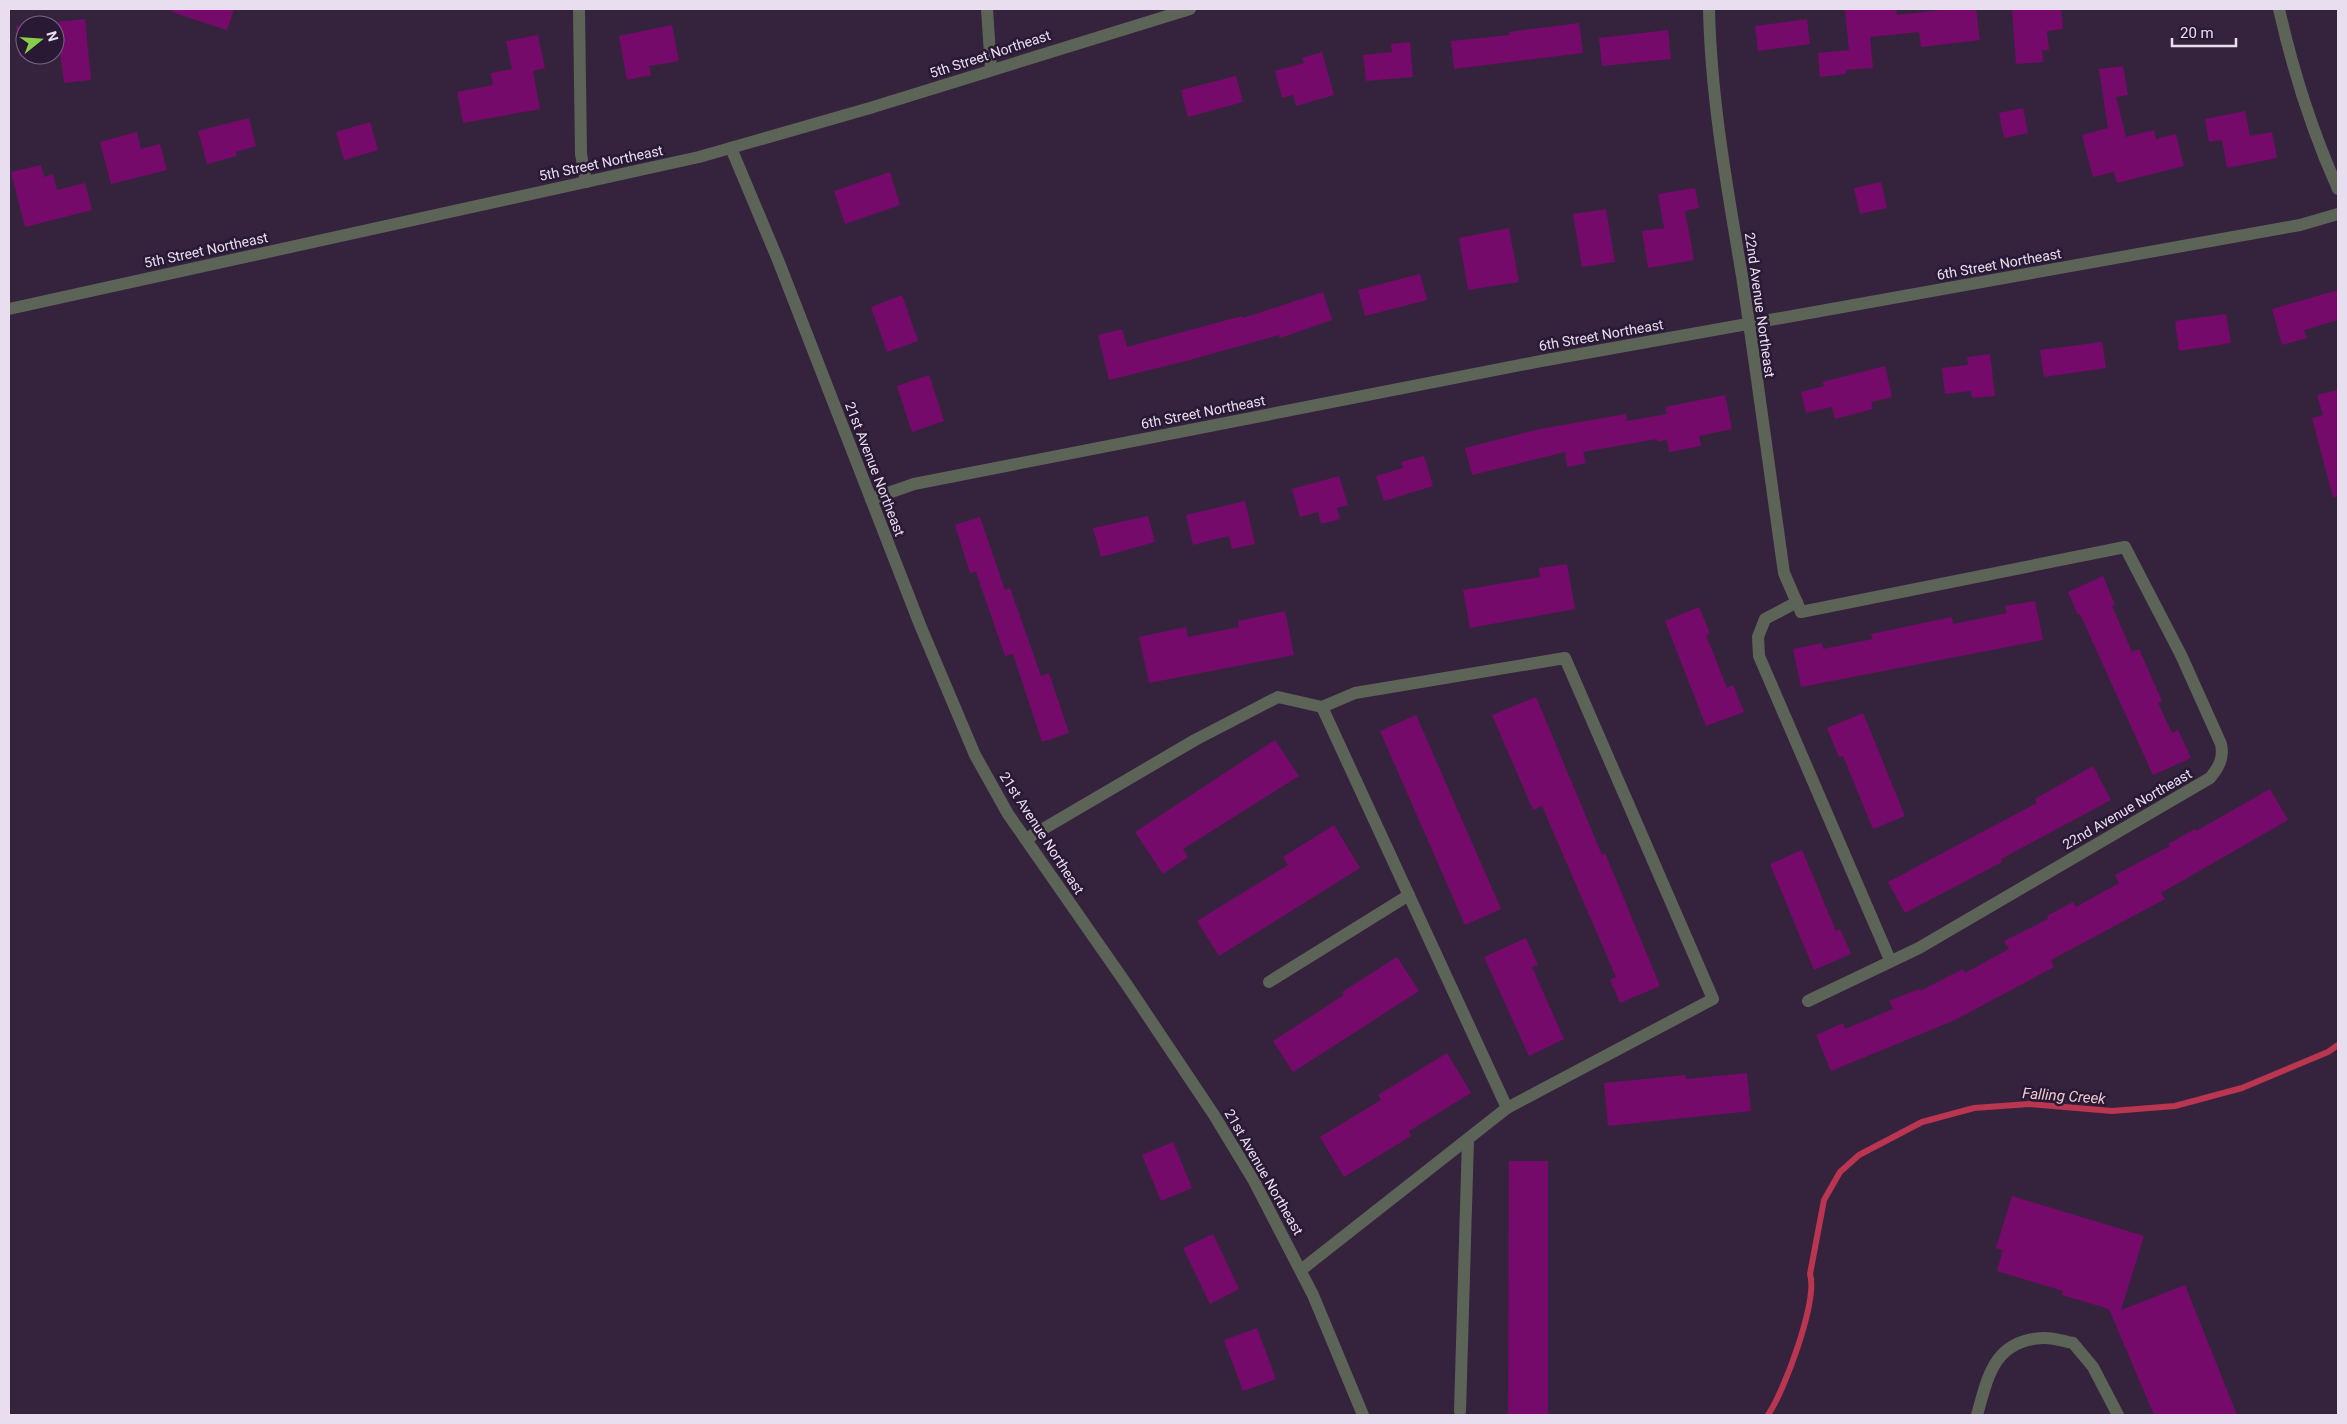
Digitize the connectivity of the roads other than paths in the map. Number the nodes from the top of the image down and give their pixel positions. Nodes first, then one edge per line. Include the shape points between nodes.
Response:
1 (579, 9) edge
2 (987, 9) edge
3 (1190, 9) edge
4 (1709, 9) edge
5 (2279, 9) edge
6 (1170, 11) edge
7 (991, 70) junction
8 (731, 148) junction
9 (586, 182) junction
10 (2338, 189) edge
11 (2338, 214) edge
12 (9, 309) edge
13 (1748, 324) junction
14 (871, 499) junction
15 (1797, 602) junction
16 (1322, 707) junction
17 (1026, 839) junction
18 (1409, 895) junction
19 (1890, 960) junction
20 (1270, 982) dead end
21 (1808, 1001) dead end
22 (1507, 1108) junction
23 (1468, 1139) junction
24 (1301, 1270) junction
25 (1460, 1411) dead end
26 (1364, 1415) edge
27 (1977, 1415) edge
28 (2118, 1415) edge

1 - 9 street via 581,154
2 - 7 street
3 - 6 street, 5th Street Northeast
4 - 13 street, 22nd Avenue Northeast via 1714,101
5 - 10 street via 2310,118
6 - 7 street, 5th Street Northeast
7 - 8 street, 5th Street Northeast
8 - 9 street, 5th Street Northeast
8 - 14 street, 21st Avenue Northeast
9 - 12 street, 5th Street Northeast
11 - 13 street, 6th Street Northeast via 2300,225
13 - 14 street, 6th Street Northeast via 1541,361 924,482
13 - 15 street, 22nd Avenue Northeast via 1784,573
14 - 17 street, 21st Avenue Northeast via 975,755
15 - 19 street via 1765,619 1758,637 1759,656
15 - 19 street, 22nd Avenue Northeast via 1801,612 1823,609 2124,547 2181,654 2221,744 2221,763 2210,778 1927,943
16 - 17 street via 1278,697 1196,740
16 - 18 street
16 - 22 street via 1355,693 1565,658 1713,999
17 - 24 street, 21st Avenue Northeast via 1214,1115 1254,1181
18 - 20 street
18 - 22 street
19 - 21 street
22 - 23 street
23 - 24 street
23 - 25 street
24 - 26 street, 21st Avenue Northeast
27 - 28 street via 1996,1359 2014,1344 2043,1338 2073,1343 2093,1367

